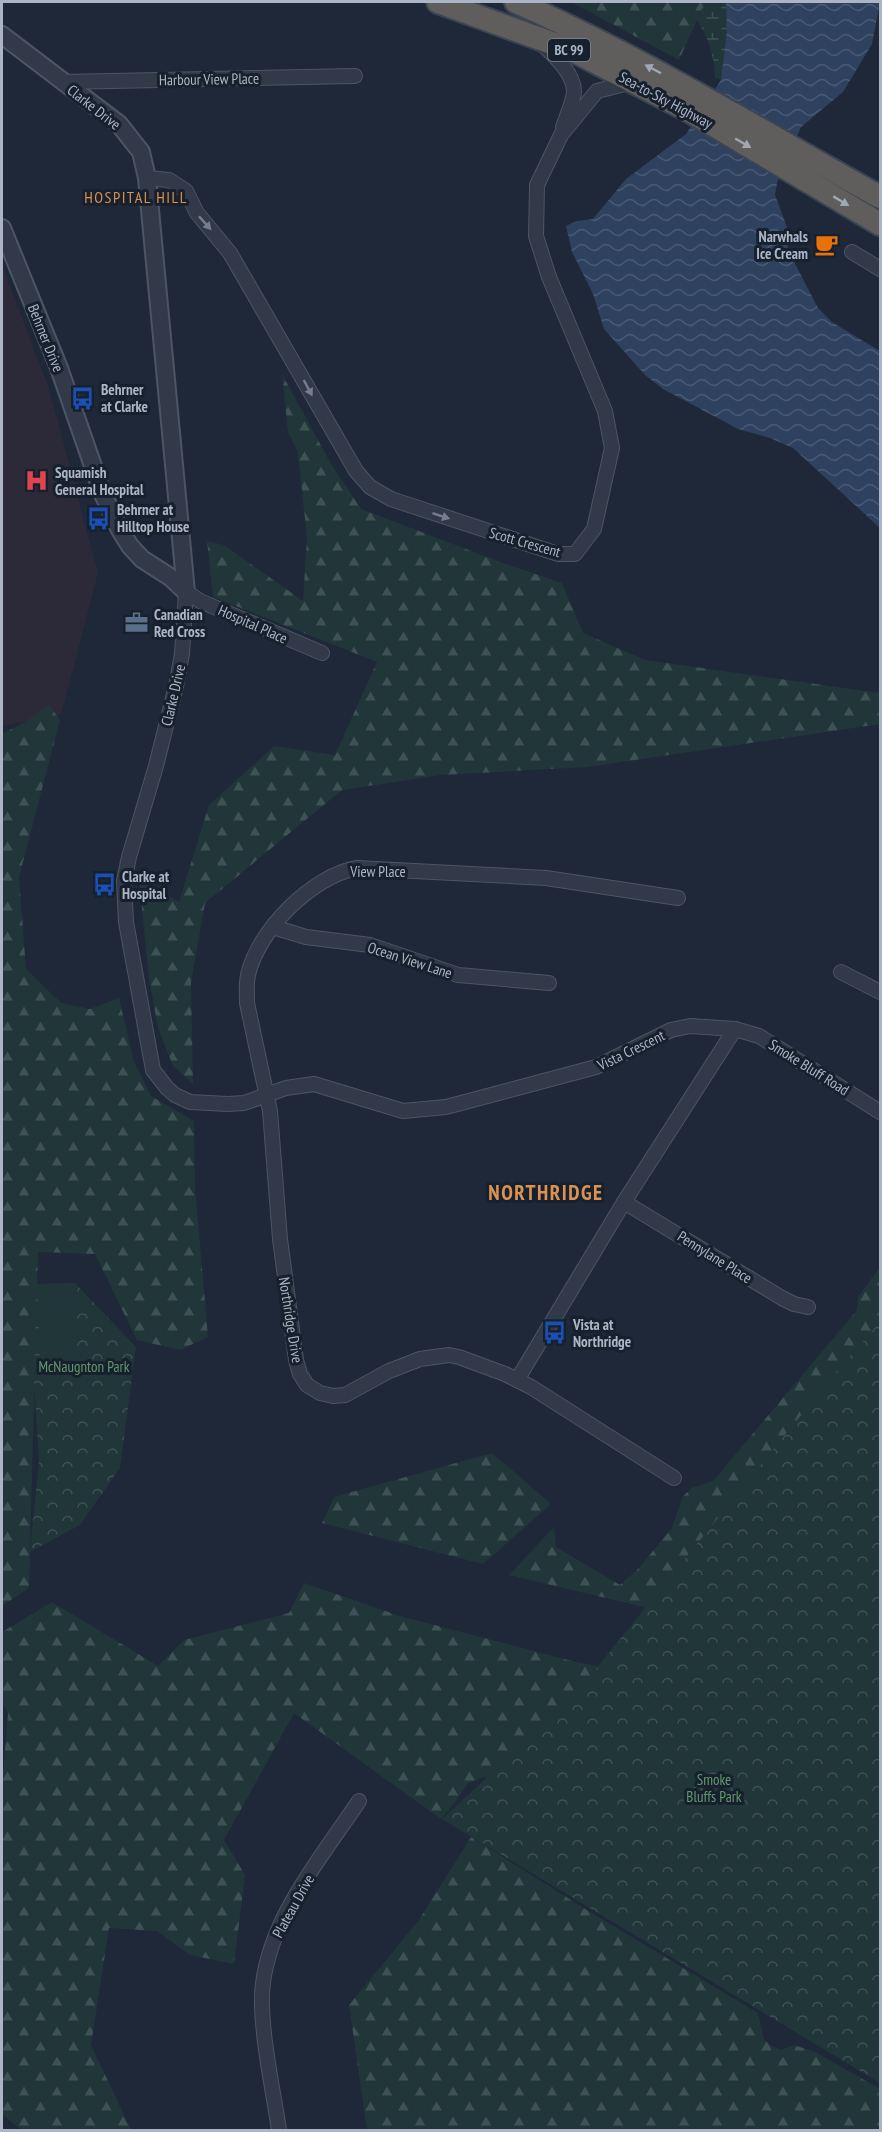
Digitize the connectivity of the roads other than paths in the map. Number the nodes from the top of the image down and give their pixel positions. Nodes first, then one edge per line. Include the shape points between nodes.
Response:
1 (438, 2) edge
2 (471, 2) edge
3 (516, 2) edge
4 (531, 34) junction
5 (2, 35) edge
6 (355, 76) dead end
7 (62, 82) junction
8 (633, 82) junction
9 (699, 104) junction
10 (561, 135) junction
11 (806, 168) junction
12 (147, 178) junction
13 (880, 197) edge
14 (880, 224) edge
15 (2, 228) edge
16 (852, 252) dead end
17 (880, 269) edge
18 (186, 592) junction
19 (322, 653) dead end
20 (678, 898) dead end
21 (273, 927) junction
22 (841, 972) dead end
23 (549, 983) dead end
24 (880, 992) edge
25 (735, 1029) junction
26 (267, 1094) junction
27 (880, 1112) edge
28 (624, 1202) junction
29 (808, 1307) dead end
30 (517, 1380) junction
31 (674, 1478) dead end
32 (359, 1801) dead end
33 (279, 2130) edge

1 - 4 highway, Sea-to-Sky Highway / BC 99
2 - 4 highway
9 -> 3 highway, Sea-to-Sky Highway / BC 99 via 609,45
4 - 8 highway, Sea-to-Sky Highway / BC 99
4 - 10 street via 567,71 574,91
5 - 7 street, Clarke Drive
6 - 7 street, Harbour View Place
7 - 12 street, Clarke Drive via 119,124 141,152
8 - 9 highway, Sea-to-Sky Highway / BC 99
8 - 10 street, Scott Crescent via 597,91
9 - 11 highway, Sea-to-Sky Highway / BC 99
12 -> 10 street, Scott Crescent via 169,180 186,191 197,213 244,274 356,471 370,487 391,499 558,554 575,554 594,529 612,448 605,411 536,236 537,185
11 - 13 highway, Sea-to-Sky Highway / BC 99
11 -> 14 highway, Sea-to-Sky Highway / BC 99
12 - 18 street, Clarke Drive
15 - 18 street, Behrner Drive via 120,532 142,559
16 - 17 street
18 - 19 street, Hospital Place
18 - 26 street, Clarke Drive via 176,686 127,869 126,922 145,1034 158,1078 190,1102 244,1103
20 - 21 street, View Place via 546,878 357,868 321,881
21 - 23 street, Ocean View Lane via 306,937 370,945 458,975
21 - 26 street, View Place via 257,953 246,988
22 - 24 street
25 - 26 street, Vista Crescent via 682,1027 596,1067 429,1110 403,1111 314,1084
25 - 27 street, Smoke Bluff Road via 759,1036
25 - 28 street
26 - 30 street, Northridge Drive via 287,1297 296,1360 307,1385 320,1393 345,1395 420,1359 449,1355
28 - 29 street, Pennylane Place via 782,1298
28 - 30 street
30 - 31 street, Northridge Drive
32 - 33 street, Plateau Drive via 284,1916 266,1969 262,2015

